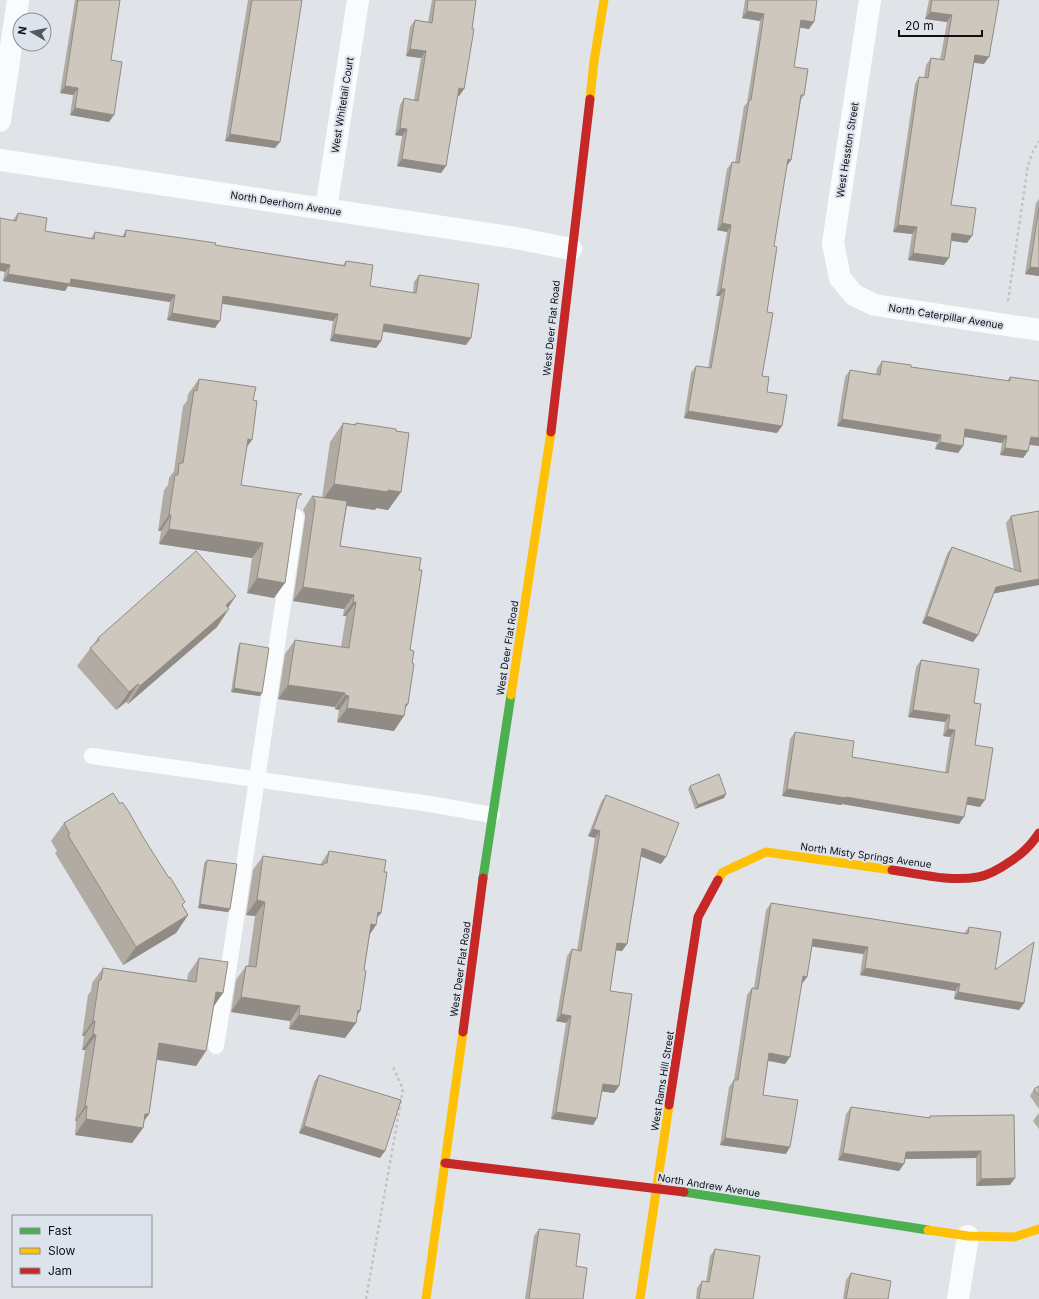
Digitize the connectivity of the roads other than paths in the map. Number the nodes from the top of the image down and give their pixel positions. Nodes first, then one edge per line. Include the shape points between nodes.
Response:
1 (18, 0) edge
2 (358, 0) edge
3 (604, 0) edge
4 (870, 0) edge
5 (0, 121) edge
6 (0, 160) edge
7 (326, 209) junction
8 (571, 249) junction
9 (854, 295) joint
10 (1039, 330) edge
11 (296, 517) edge
12 (92, 756) dead end
13 (257, 779) junction
14 (492, 815) junction
15 (1039, 833) edge
16 (724, 872) joint
17 (216, 1046) dead end
18 (445, 1163) junction
19 (656, 1188) junction
20 (1039, 1229) edge
21 (968, 1236) junction
22 (426, 1299) edge
23 (640, 1299) edge
24 (958, 1299) edge

1 - 5 street
2 - 7 street, West Whitetail Court
3 - 8 street, West Deer Flat Road
4 - 9 street, West Hesston Street via 833,243 840,278
6 - 7 street, North Deerhorn Avenue
7 - 8 street, North Deerhorn Avenue
8 - 14 street, West Deer Flat Road via 549,446
9 - 10 street, North Caterpillar Avenue via 875,305
11 - 13 lane
12 - 13 lane
13 - 14 lane
13 - 17 lane
14 - 18 street, West Deer Flat Road
15 - 16 street, North Misty Springs Avenue via 1036,840 1007,865 980,876 951,878 766,852
16 - 19 street, West Rams Hill Street via 698,917
18 - 19 street, North Andrew Avenue
18 - 22 street, West Deer Flat Road
19 - 21 street, North Andrew Avenue
19 - 23 street, West Rams Hill Street
20 - 21 street, North Andrew Avenue via 1014,1237
21 - 24 street

